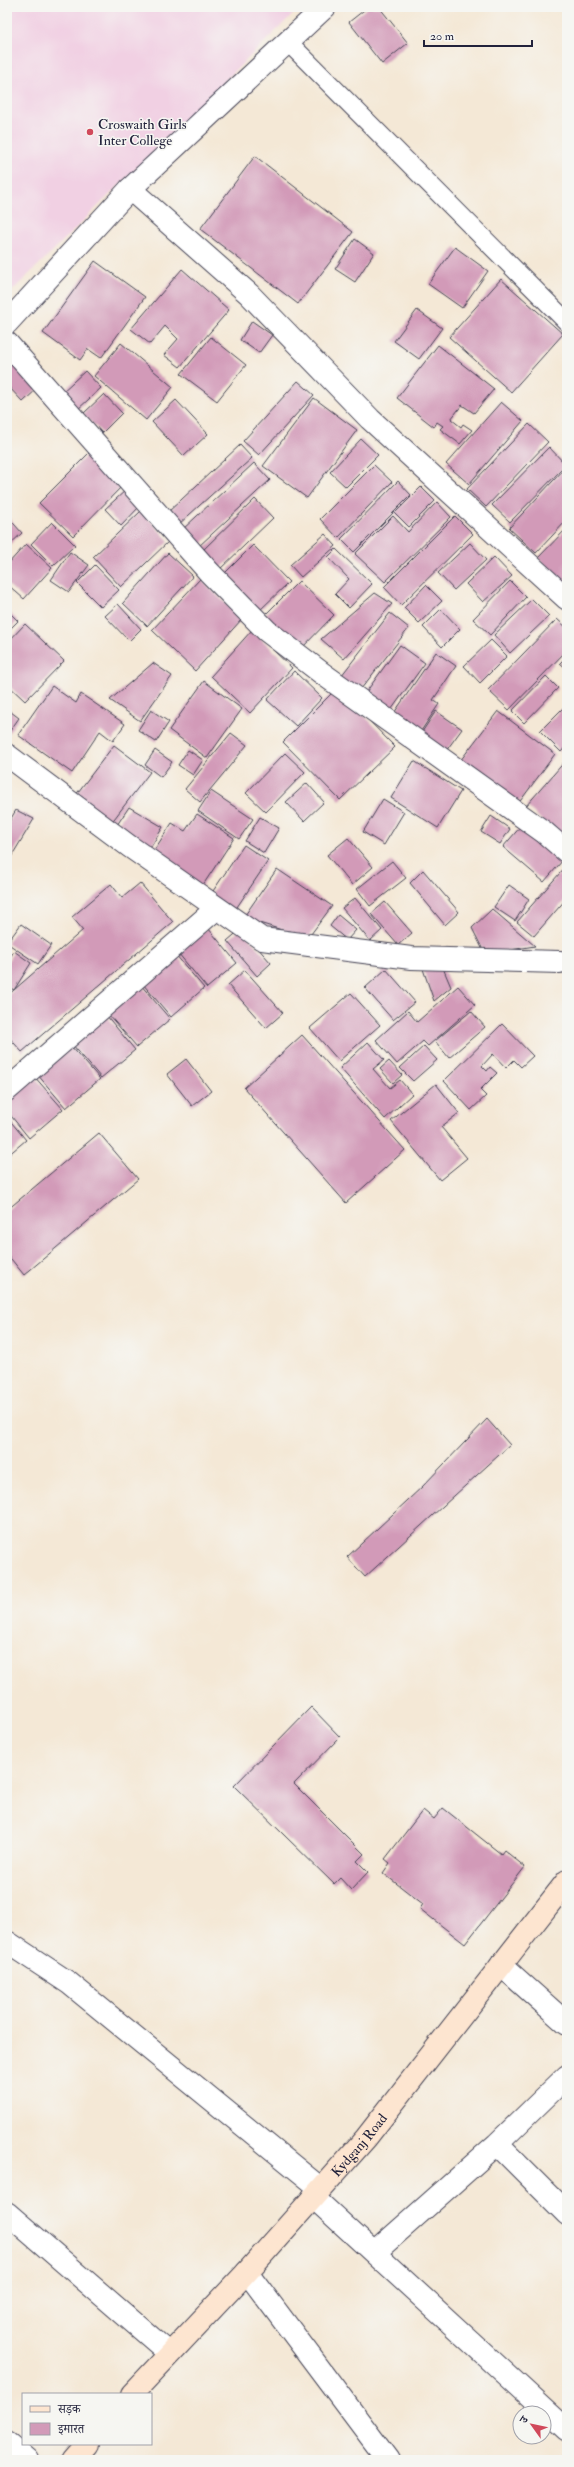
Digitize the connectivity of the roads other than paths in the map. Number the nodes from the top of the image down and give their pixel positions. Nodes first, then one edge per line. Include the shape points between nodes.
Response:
1 (325, 7) edge
2 (288, 42) junction
3 (130, 189) junction
4 (567, 322) edge
5 (7, 323) edge
6 (7, 343) edge
7 (567, 599) edge
8 (7, 755) edge
9 (567, 852) edge
10 (217, 908) junction
11 (560, 962) dead end
12 (7, 1090) edge
13 (567, 1881) edge
14 (7, 1942) edge
15 (501, 1965) junction
16 (567, 2024) edge
17 (567, 2076) edge
18 (497, 2144) junction
19 (316, 2192) junction
20 (7, 2213) edge
21 (567, 2214) edge
22 (374, 2253) junction
23 (247, 2272) junction
24 (169, 2353) junction
25 (133, 2393) edge
26 (567, 2430) edge
27 (7, 2443) edge
28 (86, 2445) edge
29 (27, 2460) edge
30 (73, 2460) edge
31 (388, 2460) edge

1 - 2 street
2 - 3 street
2 - 4 lane
3 - 5 street
3 - 7 street via 249,294 370,419
6 - 9 street via 209,572 267,631 544,832
8 - 10 street
10 - 11 street via 262,939 411,958
10 - 12 street
13 - 15 main road, Kydganj Road
14 - 19 street via 69,1983
15 - 16 street
15 - 19 main road, Kydganj Road via 366,2138
17 - 18 street
18 - 21 street
18 - 22 street
19 - 22 street
19 - 23 main road, Kydganj Road
20 - 24 street
22 - 26 street
23 - 24 main road, Kydganj Road
23 - 31 street
24 - 25 main road, Kydganj Road
27 - 29 street
28 - 30 main road

